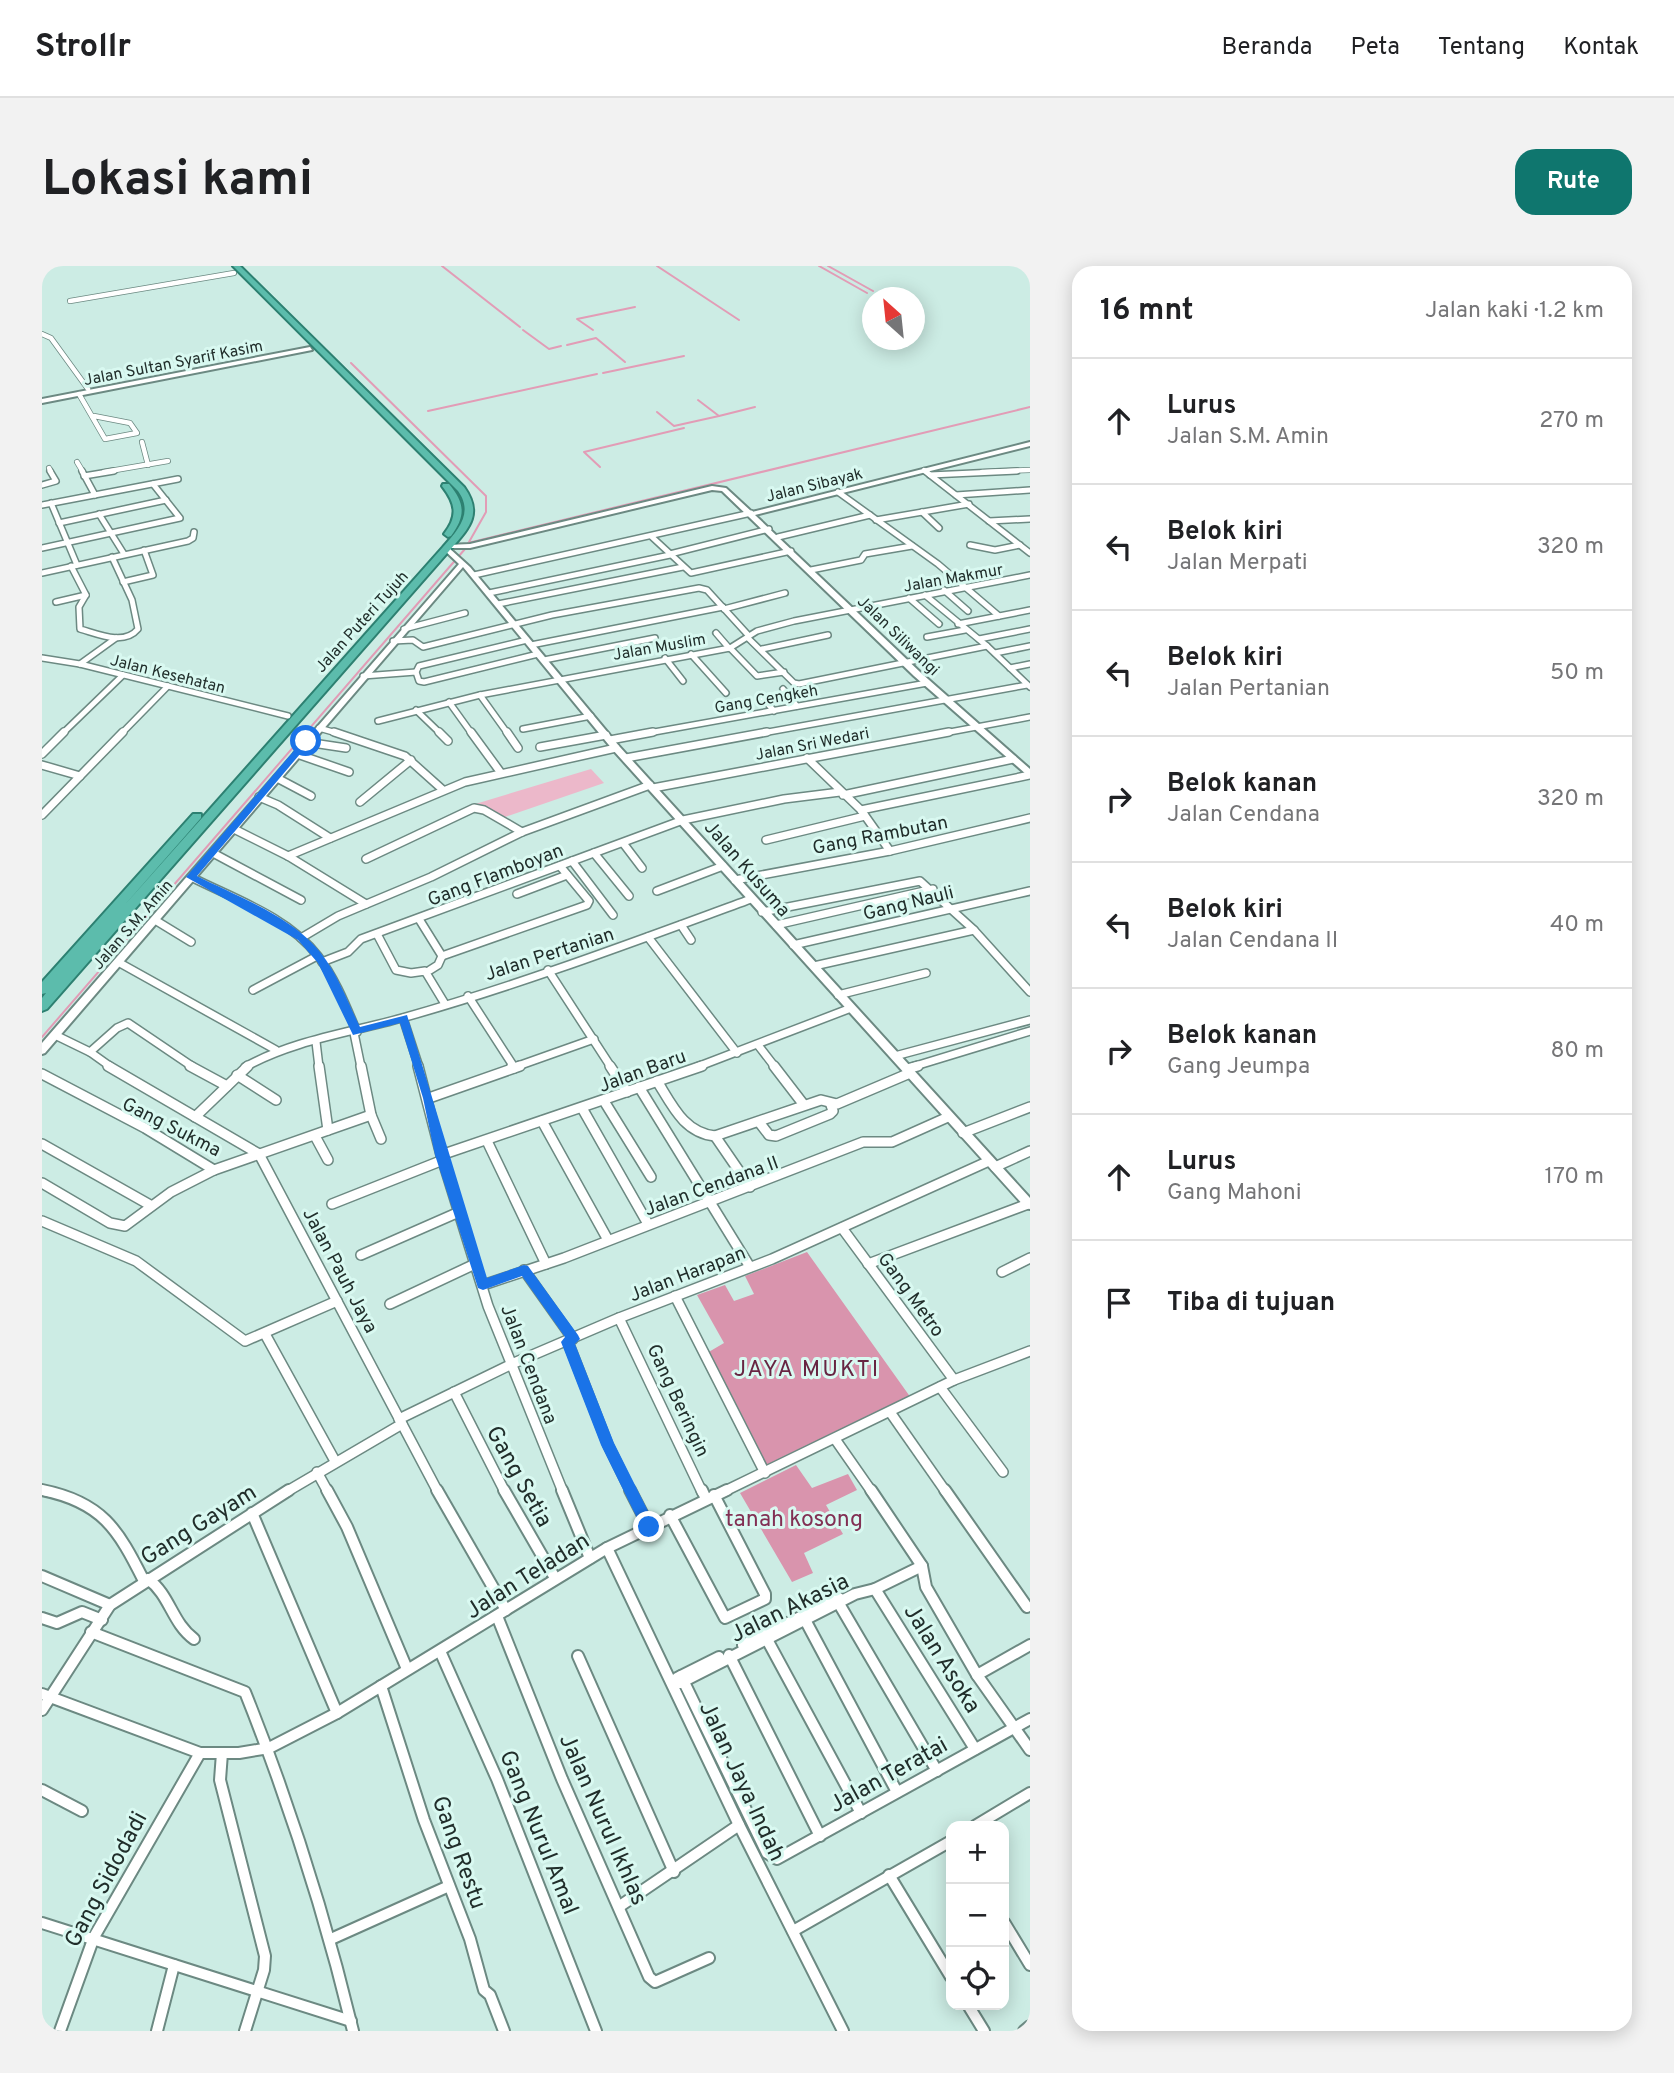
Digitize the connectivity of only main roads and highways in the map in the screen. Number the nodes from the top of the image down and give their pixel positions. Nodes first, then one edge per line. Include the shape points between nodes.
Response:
1 (232, 268) edge
2 (290, 324) junction
3 (410, 443) junction
4 (170, 854) junction
5 (42, 990) edge
6 (42, 1006) edge

1 - 2 highway, Jalan Puteri Tujuh
2 - 3 highway, Jalan Puteri Tujuh
2 - 3 highway, Jalan Puteri Tujuh via 309,348
3 - 4 highway, Jalan Puteri Tujuh via 457,498 459,520
3 - 4 highway, Jalan Puteri Tujuh via 461,489 471,505 453,555
4 - 5 highway, Jalan Puteri Tujuh
4 - 6 highway, Jalan Puteri Tujuh

